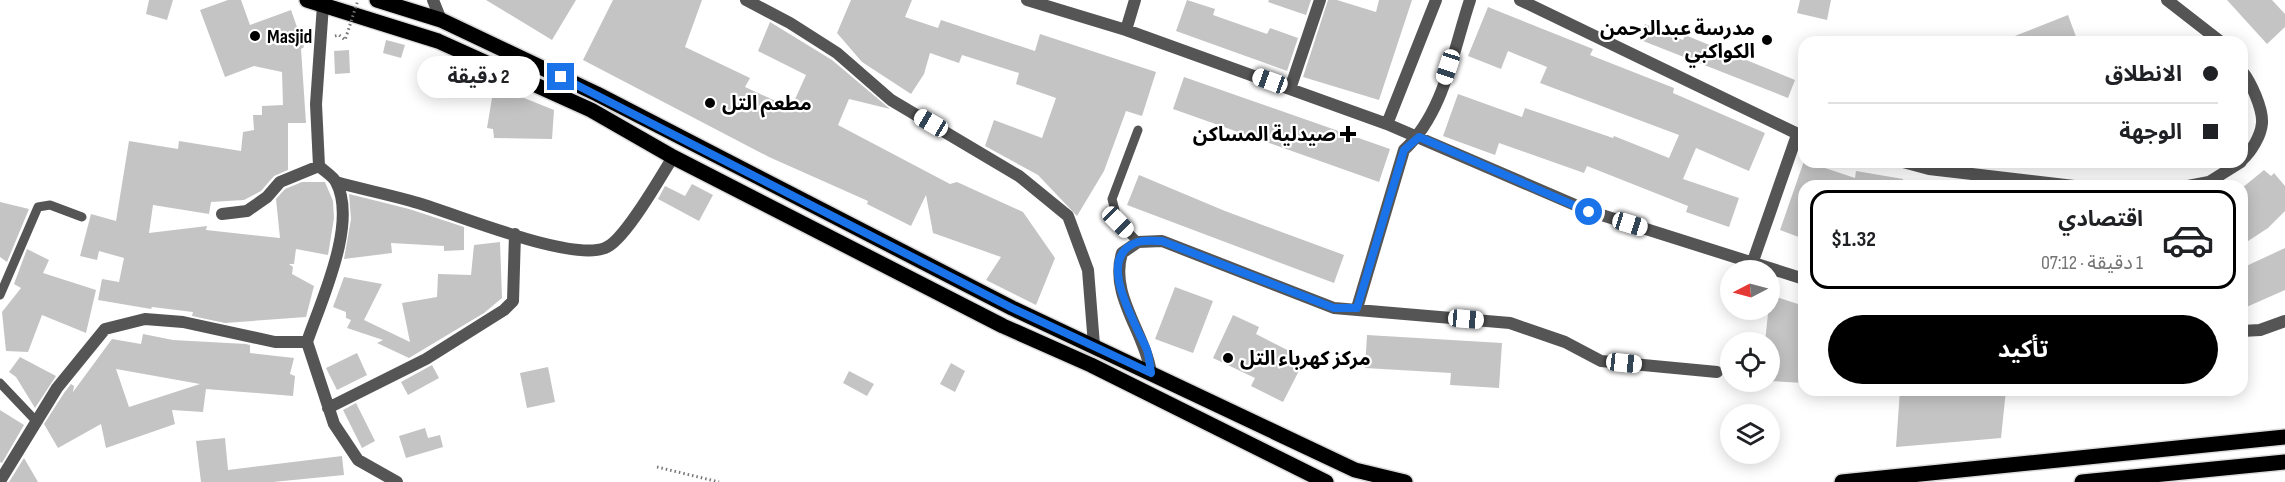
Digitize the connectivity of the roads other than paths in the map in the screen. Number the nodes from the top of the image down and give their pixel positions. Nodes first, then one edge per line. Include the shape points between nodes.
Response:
1 (307, 0) edge
2 (378, 0) edge
3 (433, 0) edge
4 (746, 0) edge
5 (1027, 0) edge
6 (1135, 0) edge
7 (1320, 0) edge
8 (1436, 0) edge
9 (1470, 0) edge
10 (1520, 0) edge
11 (2167, 0) edge
12 (323, 5) junction
13 (441, 20) junction
14 (1125, 30) junction
15 (2213, 36) edge
16 (2248, 79) edge
17 (1290, 89) junction
18 (1387, 124) junction
19 (1138, 130) dead end
20 (1798, 135) edge
21 (1419, 137) junction
22 (1798, 144) edge
23 (2248, 155) edge
24 (673, 157) junction
25 (319, 166) junction
26 (1925, 168) edge
27 (2231, 168) edge
28 (2023, 180) edge
29 (2212, 180) edge
30 (336, 182) junction
31 (222, 214) dead end
32 (82, 217) dead end
33 (515, 234) junction
34 (1138, 242) junction
35 (1750, 260) edge
36 (1753, 260) edge
37 (1780, 271) edge
38 (1798, 277) edge
39 (0, 295) edge
40 (1357, 308) junction
41 (2285, 321) edge
42 (2248, 331) edge
43 (307, 342) junction
44 (1094, 345) junction
45 (1717, 372) dead end
46 (1151, 373) junction
47 (0, 383) edge
48 (328, 408) junction
49 (37, 422) junction
50 (2285, 437) edge
51 (2285, 462) edge
52 (2, 475) edge
53 (397, 482) edge
54 (1326, 482) edge
55 (1405, 482) edge
56 (1842, 482) edge
57 (2082, 482) edge

1 - 12 main road
2 - 13 main road
3 - 13 street
4 - 44 street via 837,52 891,100 1019,176 1068,216 1088,270
5 - 14 street
6 - 14 street
7 - 17 street
8 - 18 street
9 - 21 street via 1434,112
10 - 20 street
11 - 15 street
12 - 24 main road via 438,41 591,110
12 - 25 street via 316,104
13 - 44 main road via 597,94 1012,308
14 - 17 street
16 - 23 street via 2262,123
17 - 18 street
18 - 21 street
19 - 34 lane via 1112,199 1118,222
21 - 35 street via 1589,212
21 - 40 street via 1404,150
22 - 36 street
24 - 33 street via 640,212 607,248 588,251
24 - 54 main road via 1004,326
25 - 30 street
25 - 31 street via 280,182 247,212
26 - 28 street
27 - 29 street
30 - 33 street via 413,201
30 - 43 street via 342,207 341,240
32 - 39 lane via 50,205 38,207
33 - 48 street via 513,301 504,310 426,359
34 - 40 street via 1162,241 1334,308
34 - 46 street via 1122,253 1117,268 1121,290 1148,353
37 - 38 street
40 - 45 street via 1510,323 1565,342 1601,361
41 - 42 street
43 - 48 street
43 - 49 street via 275,342 183,322 145,319 105,328 57,388
44 - 46 main road
46 - 55 main road via 1355,470
47 - 49 lane
48 - 53 street via 358,460
49 - 52 street
50 - 56 main road
51 - 57 main road

